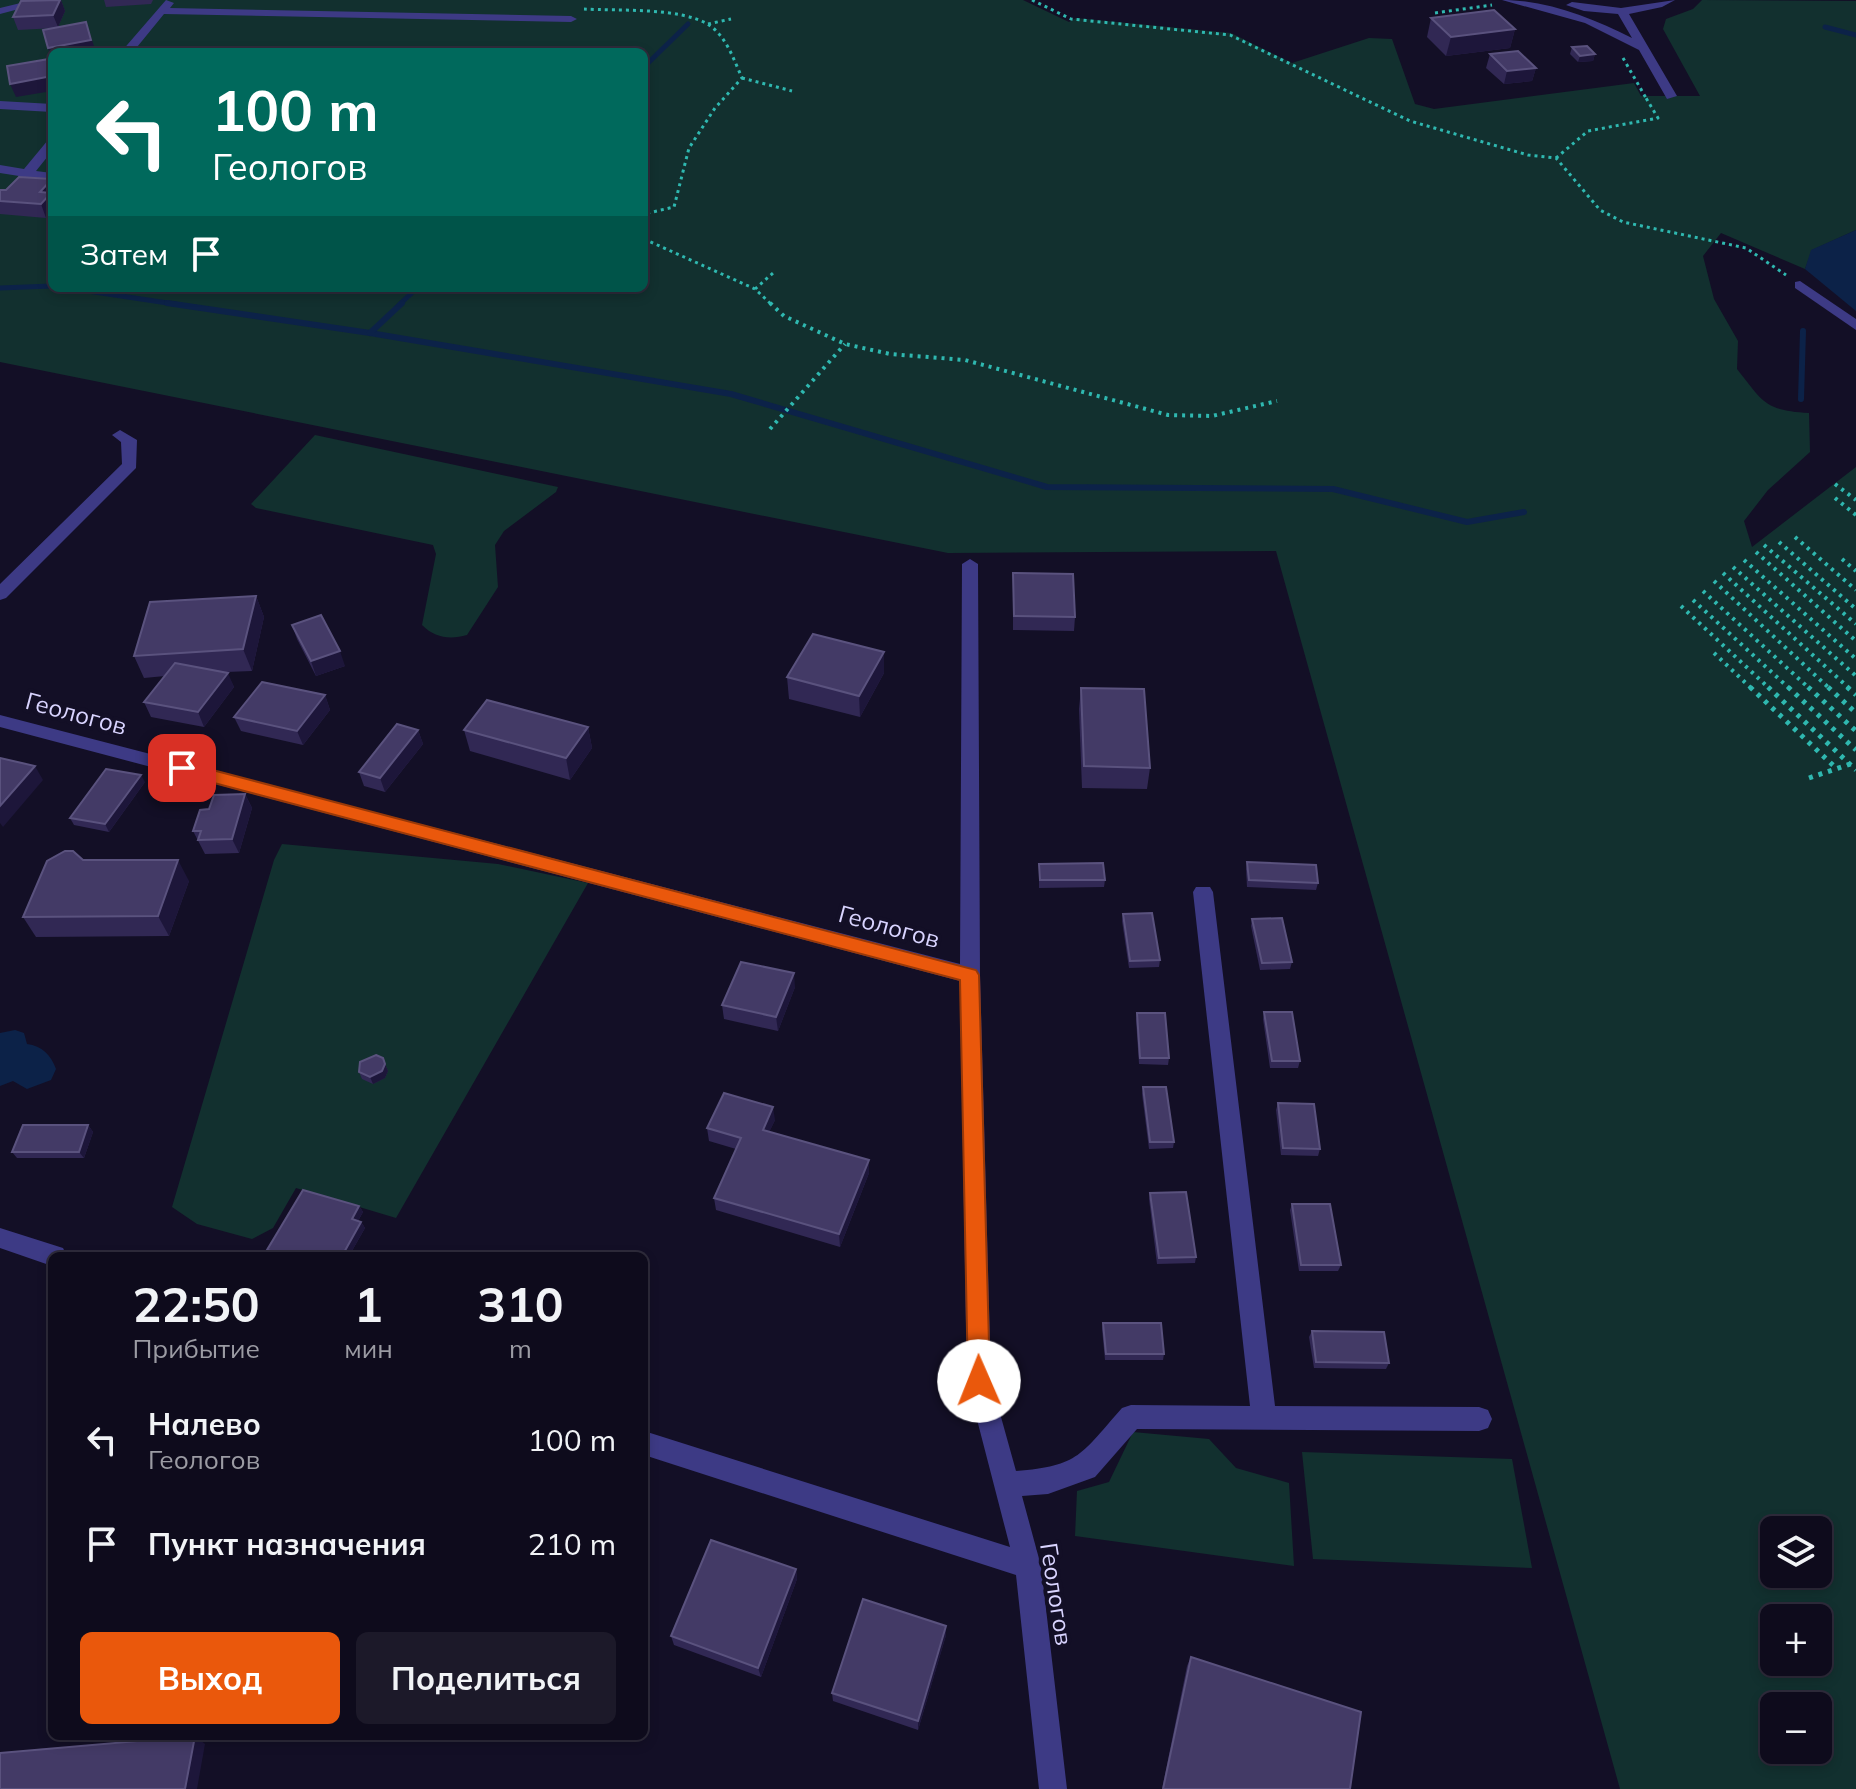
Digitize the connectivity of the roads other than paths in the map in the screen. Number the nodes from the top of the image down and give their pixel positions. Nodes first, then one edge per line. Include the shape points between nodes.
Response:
1 (47, 0) edge
2 (172, 0) edge
3 (1508, 0) edge
4 (1557, 0) edge
5 (1669, 0) edge
6 (0, 11) edge
7 (160, 11) junction
8 (1622, 11) junction
9 (571, 19) dead end
10 (130, 48) edge
11 (1643, 48) junction
12 (1671, 96) road end
13 (0, 105) edge
14 (48, 108) edge
15 (48, 149) edge
16 (0, 169) edge
17 (28, 173) junction
18 (48, 176) edge
19 (11, 194) edge
20 (1800, 285) road end
21 (1856, 326) edge
22 (120, 435) dead end
23 (970, 564) dead end
24 (0, 594) edge
25 (0, 721) edge
26 (1203, 892) dead end
27 (970, 975) junction
28 (0, 1238) edge
29 (48, 1254) edge
30 (1264, 1416) junction
31 (1479, 1419) dead end
32 (648, 1444) edge
33 (1005, 1484) junction
34 (1028, 1566) junction
35 (1053, 1789) edge

1 - 6 street
2 - 7 street
3 - 11 street via 1576,17
4 - 8 street
5 - 8 street
7 - 9 street
7 - 10 street
8 - 11 street
11 - 12 street
13 - 14 street
15 - 17 street
16 - 17 street
17 - 18 street
17 - 19 street
20 - 21 street
22 - 24 street via 129,440 130,465
23 - 27 street
25 - 27 street, Геологов
26 - 30 street
27 - 33 street, Геологов via 979,1381
28 - 29 street
30 - 31 street
30 - 33 street via 1131,1417 1086,1468 1048,1481
32 - 34 street
33 - 34 street, Геологов
34 - 35 street, Геологов

